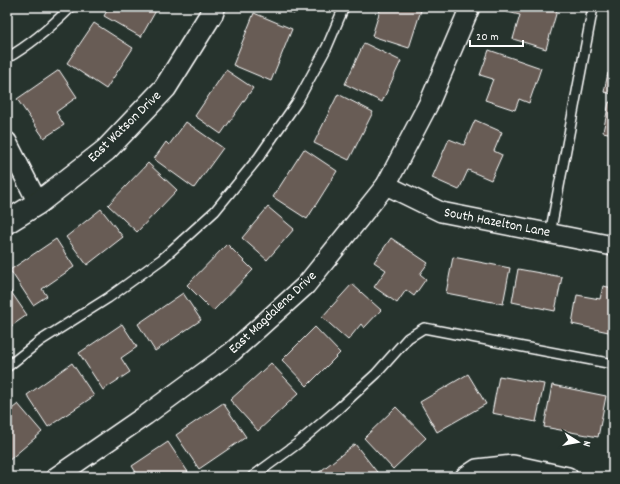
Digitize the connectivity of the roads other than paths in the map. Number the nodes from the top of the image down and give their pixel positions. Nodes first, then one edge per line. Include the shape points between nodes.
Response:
1 (71, 7) edge
2 (214, 7) edge
3 (344, 7) edge
4 (470, 7) edge
5 (592, 7) edge
6 (7, 58) edge
7 (7, 142) edge
8 (386, 185) junction
9 (38, 203) junction
10 (7, 222) edge
11 (550, 234) junction
12 (613, 246) edge
13 (613, 364) edge
14 (7, 367) edge
15 (56, 477) edge
16 (252, 477) edge
17 (465, 477) edge
18 (568, 477) edge

1 - 6 lane via 53,25
2 - 9 street, East Watson Drive via 165,88 106,150
3 - 14 lane via 327,47 297,102 259,157 215,211 162,260 40,341
4 - 8 street, East Magdalena Drive via 430,101
5 - 11 lane
7 - 9 street
8 - 11 street, South Hazelton Lane via 441,212
8 - 15 street, East Magdalena Drive via 306,285 232,352 146,416
9 - 10 street, East Watson Drive
11 - 12 street, South Hazelton Lane
13 - 16 lane via 424,328 408,338 376,374 298,444
17 - 18 street via 477,469 513,465

